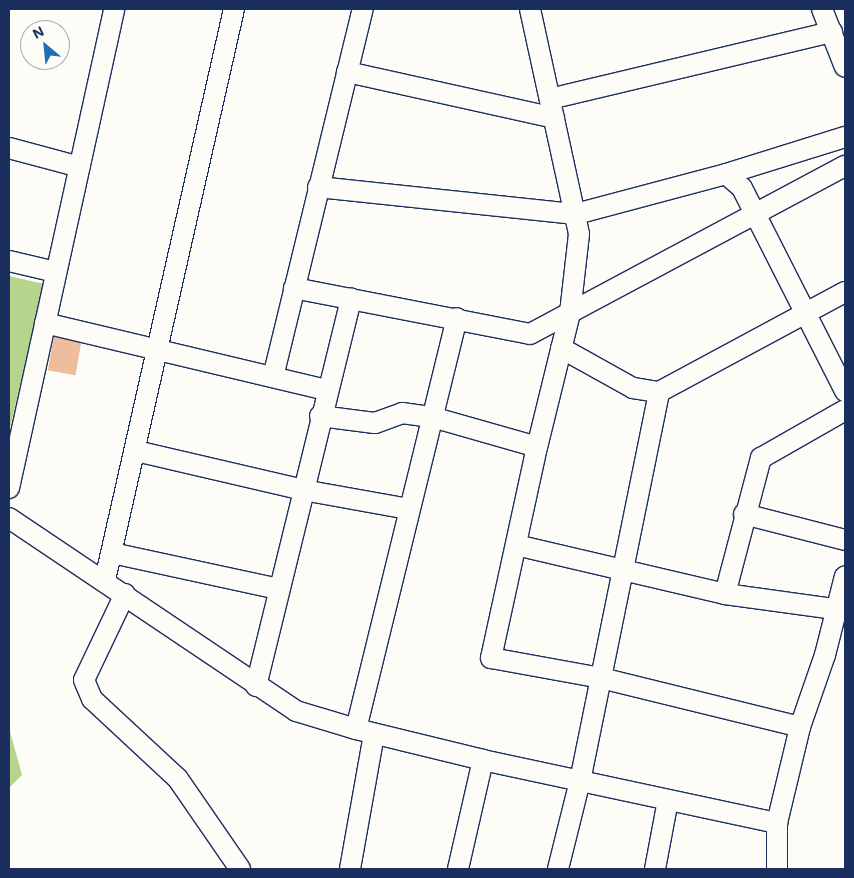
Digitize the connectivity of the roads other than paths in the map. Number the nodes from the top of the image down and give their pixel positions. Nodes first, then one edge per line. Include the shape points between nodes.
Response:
1 (114, 9) edge
2 (234, 9) edge
3 (363, 9) edge
4 (530, 9) edge
5 (822, 9) edge
6 (832, 32) junction
7 (845, 67) edge
8 (348, 72) junction
9 (550, 99) junction
10 (554, 118) junction
11 (845, 137) edge
12 (9, 148) edge
13 (80, 166) junction
14 (845, 166) edge
15 (726, 174) junction
16 (318, 187) junction
17 (576, 214) junction
18 (756, 214) junction
19 (9, 261) edge
20 (56, 272) junction
21 (294, 288) junction
22 (845, 292) edge
23 (350, 298) junction
24 (570, 313) junction
25 (804, 314) junction
26 (457, 318) junction
27 (45, 323) junction
28 (561, 348) junction
29 (157, 350) junction
30 (273, 377) junction
31 (326, 390) junction
32 (845, 391) edge
33 (658, 392) junction
34 (845, 410) edge
35 (320, 416) junction
36 (432, 417) junction
37 (537, 448) junction
38 (136, 451) junction
39 (9, 488) edge
40 (303, 490) junction
41 (409, 509) junction
42 (744, 514) junction
43 (9, 518) edge
44 (845, 540) edge
45 (516, 545) junction
46 (112, 553) junction
47 (621, 571) junction
48 (845, 576) edge
49 (105, 580) junction
50 (279, 589) junction
51 (124, 594) junction
52 (725, 594) junction
53 (834, 609) junction
54 (845, 646) edge
55 (825, 655) junction
56 (601, 678) junction
57 (256, 686) junction
58 (800, 727) junction
59 (365, 732) junction
60 (483, 760) junction
61 (580, 781) junction
62 (668, 800) junction
63 (777, 823) junction
64 (240, 869) edge
65 (350, 869) edge
66 (458, 869) edge
67 (558, 869) edge
68 (655, 869) edge
69 (777, 869) edge

1 - 13 street
2 - 29 street
3 - 8 street
4 - 9 street
5 - 6 street
6 - 7 street
6 - 9 street
8 - 10 street
8 - 16 street
9 - 10 street
10 - 17 street
11 - 15 street
12 - 13 street
13 - 20 street
14 - 18 street
15 - 17 street
15 - 18 street via 742,188
16 - 17 street
16 - 21 street
17 - 24 street via 579,234
18 - 24 street
18 - 25 street
19 - 20 street
20 - 27 street
21 - 23 street
21 - 30 street
22 - 25 street
23 - 26 street
23 - 31 street
24 - 26 street via 530,334
24 - 28 street
25 - 32 street
25 - 33 street
26 - 36 street
27 - 29 street
27 - 39 street
28 - 33 street via 633,388
28 - 37 street
29 - 30 street
29 - 38 street
30 - 31 street
31 - 35 street
33 - 47 street
34 - 42 street via 764,453 757,465
35 - 36 street via 375,423 402,413
35 - 40 street
36 - 37 street
36 - 41 street
37 - 45 street
38 - 40 street
38 - 46 street
40 - 41 street
40 - 50 street
41 - 59 street
42 - 44 street
42 - 52 street
43 - 49 street
45 - 47 street
45 - 56 street via 491,658
46 - 49 street
46 - 50 street
47 - 52 street
47 - 56 street
48 - 53 street
49 - 51 street
50 - 57 street
51 - 57 street
51 - 64 street via 84,680 92,699 178,779
52 - 53 street
53 - 55 street
54 - 55 street
55 - 58 street
56 - 58 street
56 - 61 street
57 - 59 street via 296,711
58 - 63 street
59 - 60 street
59 - 65 street
60 - 61 street
60 - 66 street
61 - 62 street
61 - 67 street
62 - 63 street
62 - 68 street
63 - 69 street

